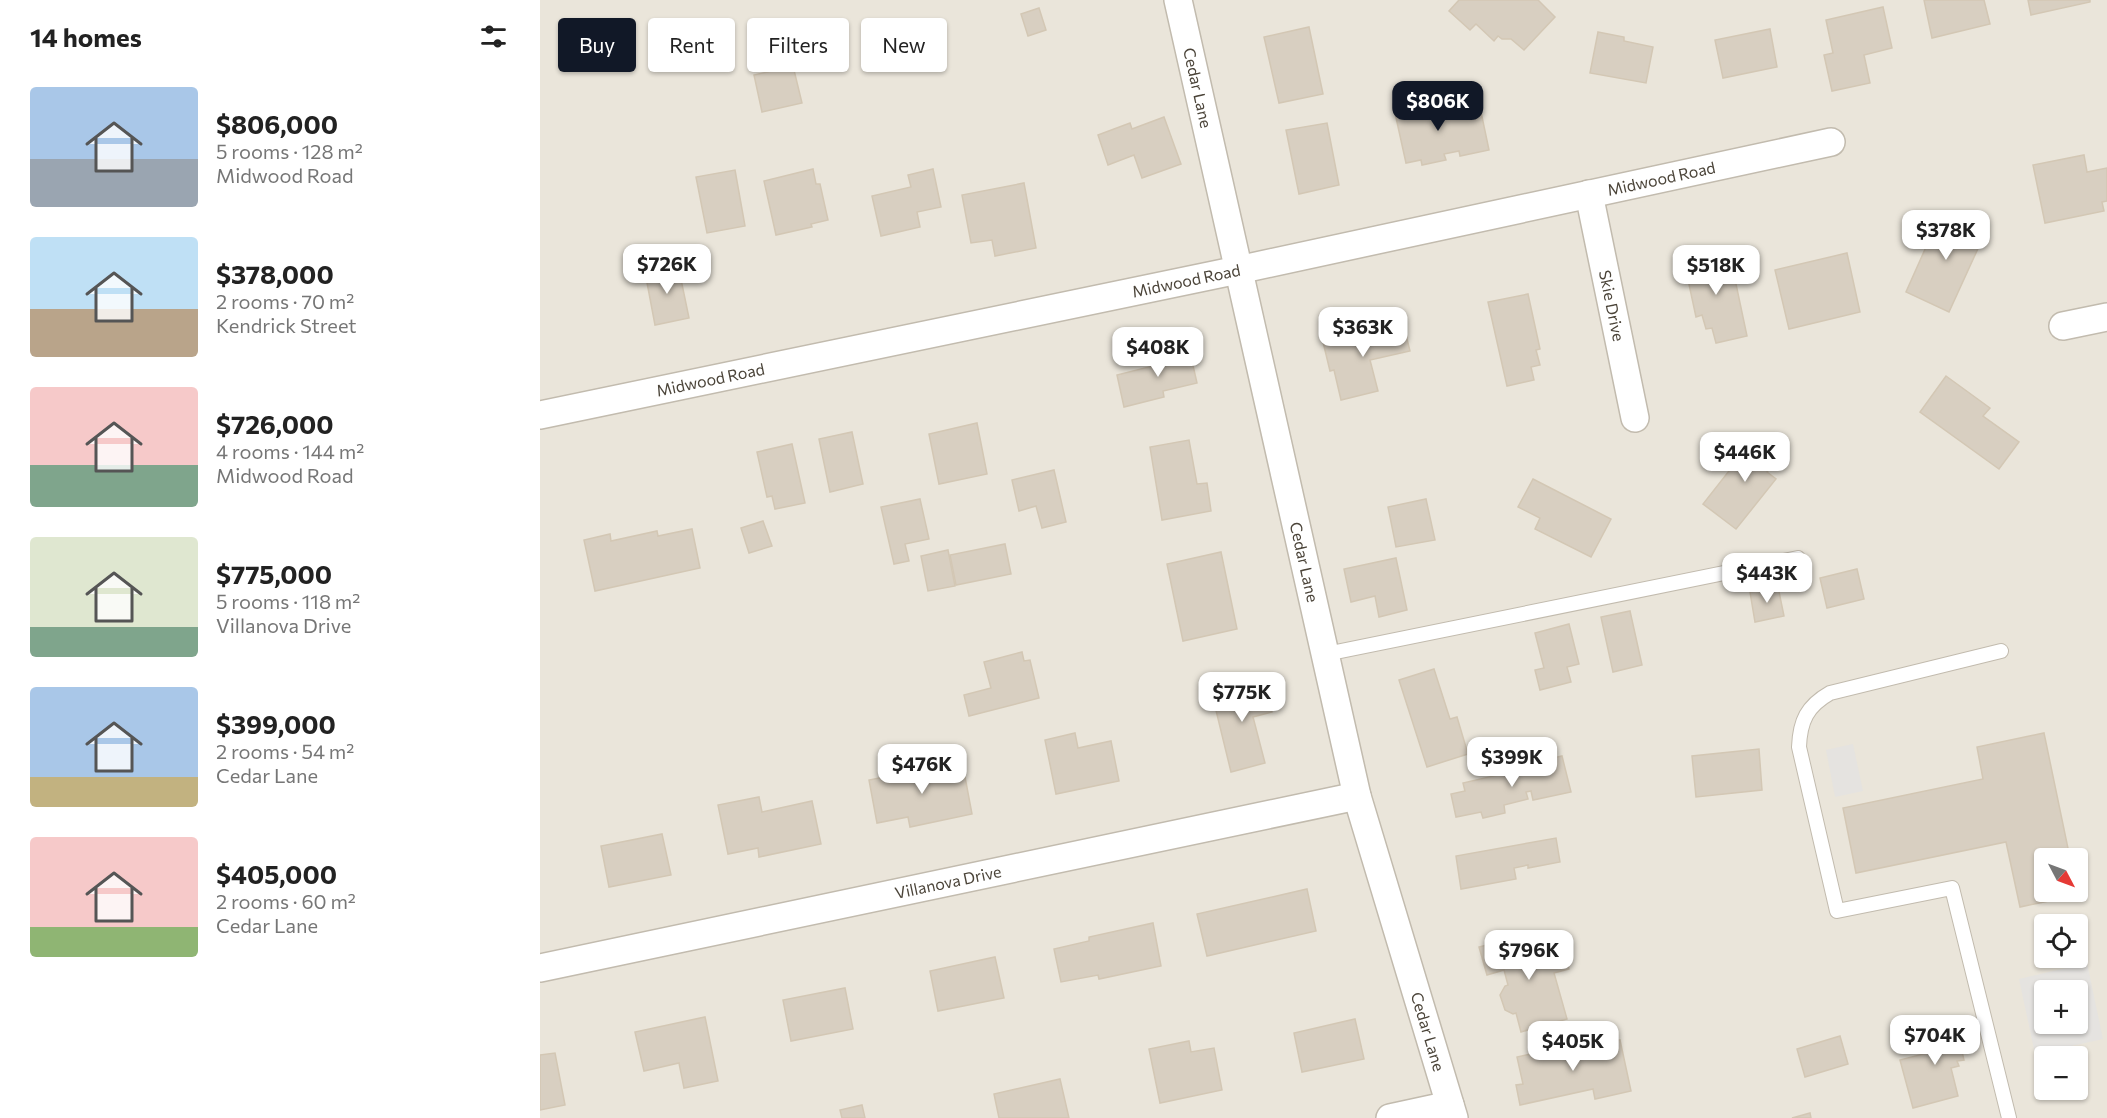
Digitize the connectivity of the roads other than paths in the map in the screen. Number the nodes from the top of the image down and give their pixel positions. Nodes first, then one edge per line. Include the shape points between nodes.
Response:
1 (1179, 0) edge
2 (1831, 142) dead end
3 (1589, 194) junction
4 (1238, 270) junction
5 (2107, 317) edge
6 (2063, 326) dead end
7 (540, 416) edge
8 (1635, 418) dead end
9 (1797, 558) dead end
10 (2001, 651) dead end
11 (1326, 654) junction
12 (1357, 796) junction
13 (540, 968) edge
14 (1452, 1111) edge
15 (1390, 1118) edge
16 (2009, 1118) edge

1 - 4 street, Cedar Lane
2 - 3 street, Midwood Road
3 - 4 street, Midwood Road
3 - 8 street, Skie Drive
4 - 7 street, Midwood Road
4 - 11 street, Cedar Lane
5 - 6 street
9 - 11 lane
10 - 16 lane via 1830,693 1816,701 1808,712 1800,730 1799,747 1837,910 1952,888
11 - 12 street, Cedar Lane
12 - 13 street, Villanova Drive
12 - 14 street, Cedar Lane
14 - 15 street

